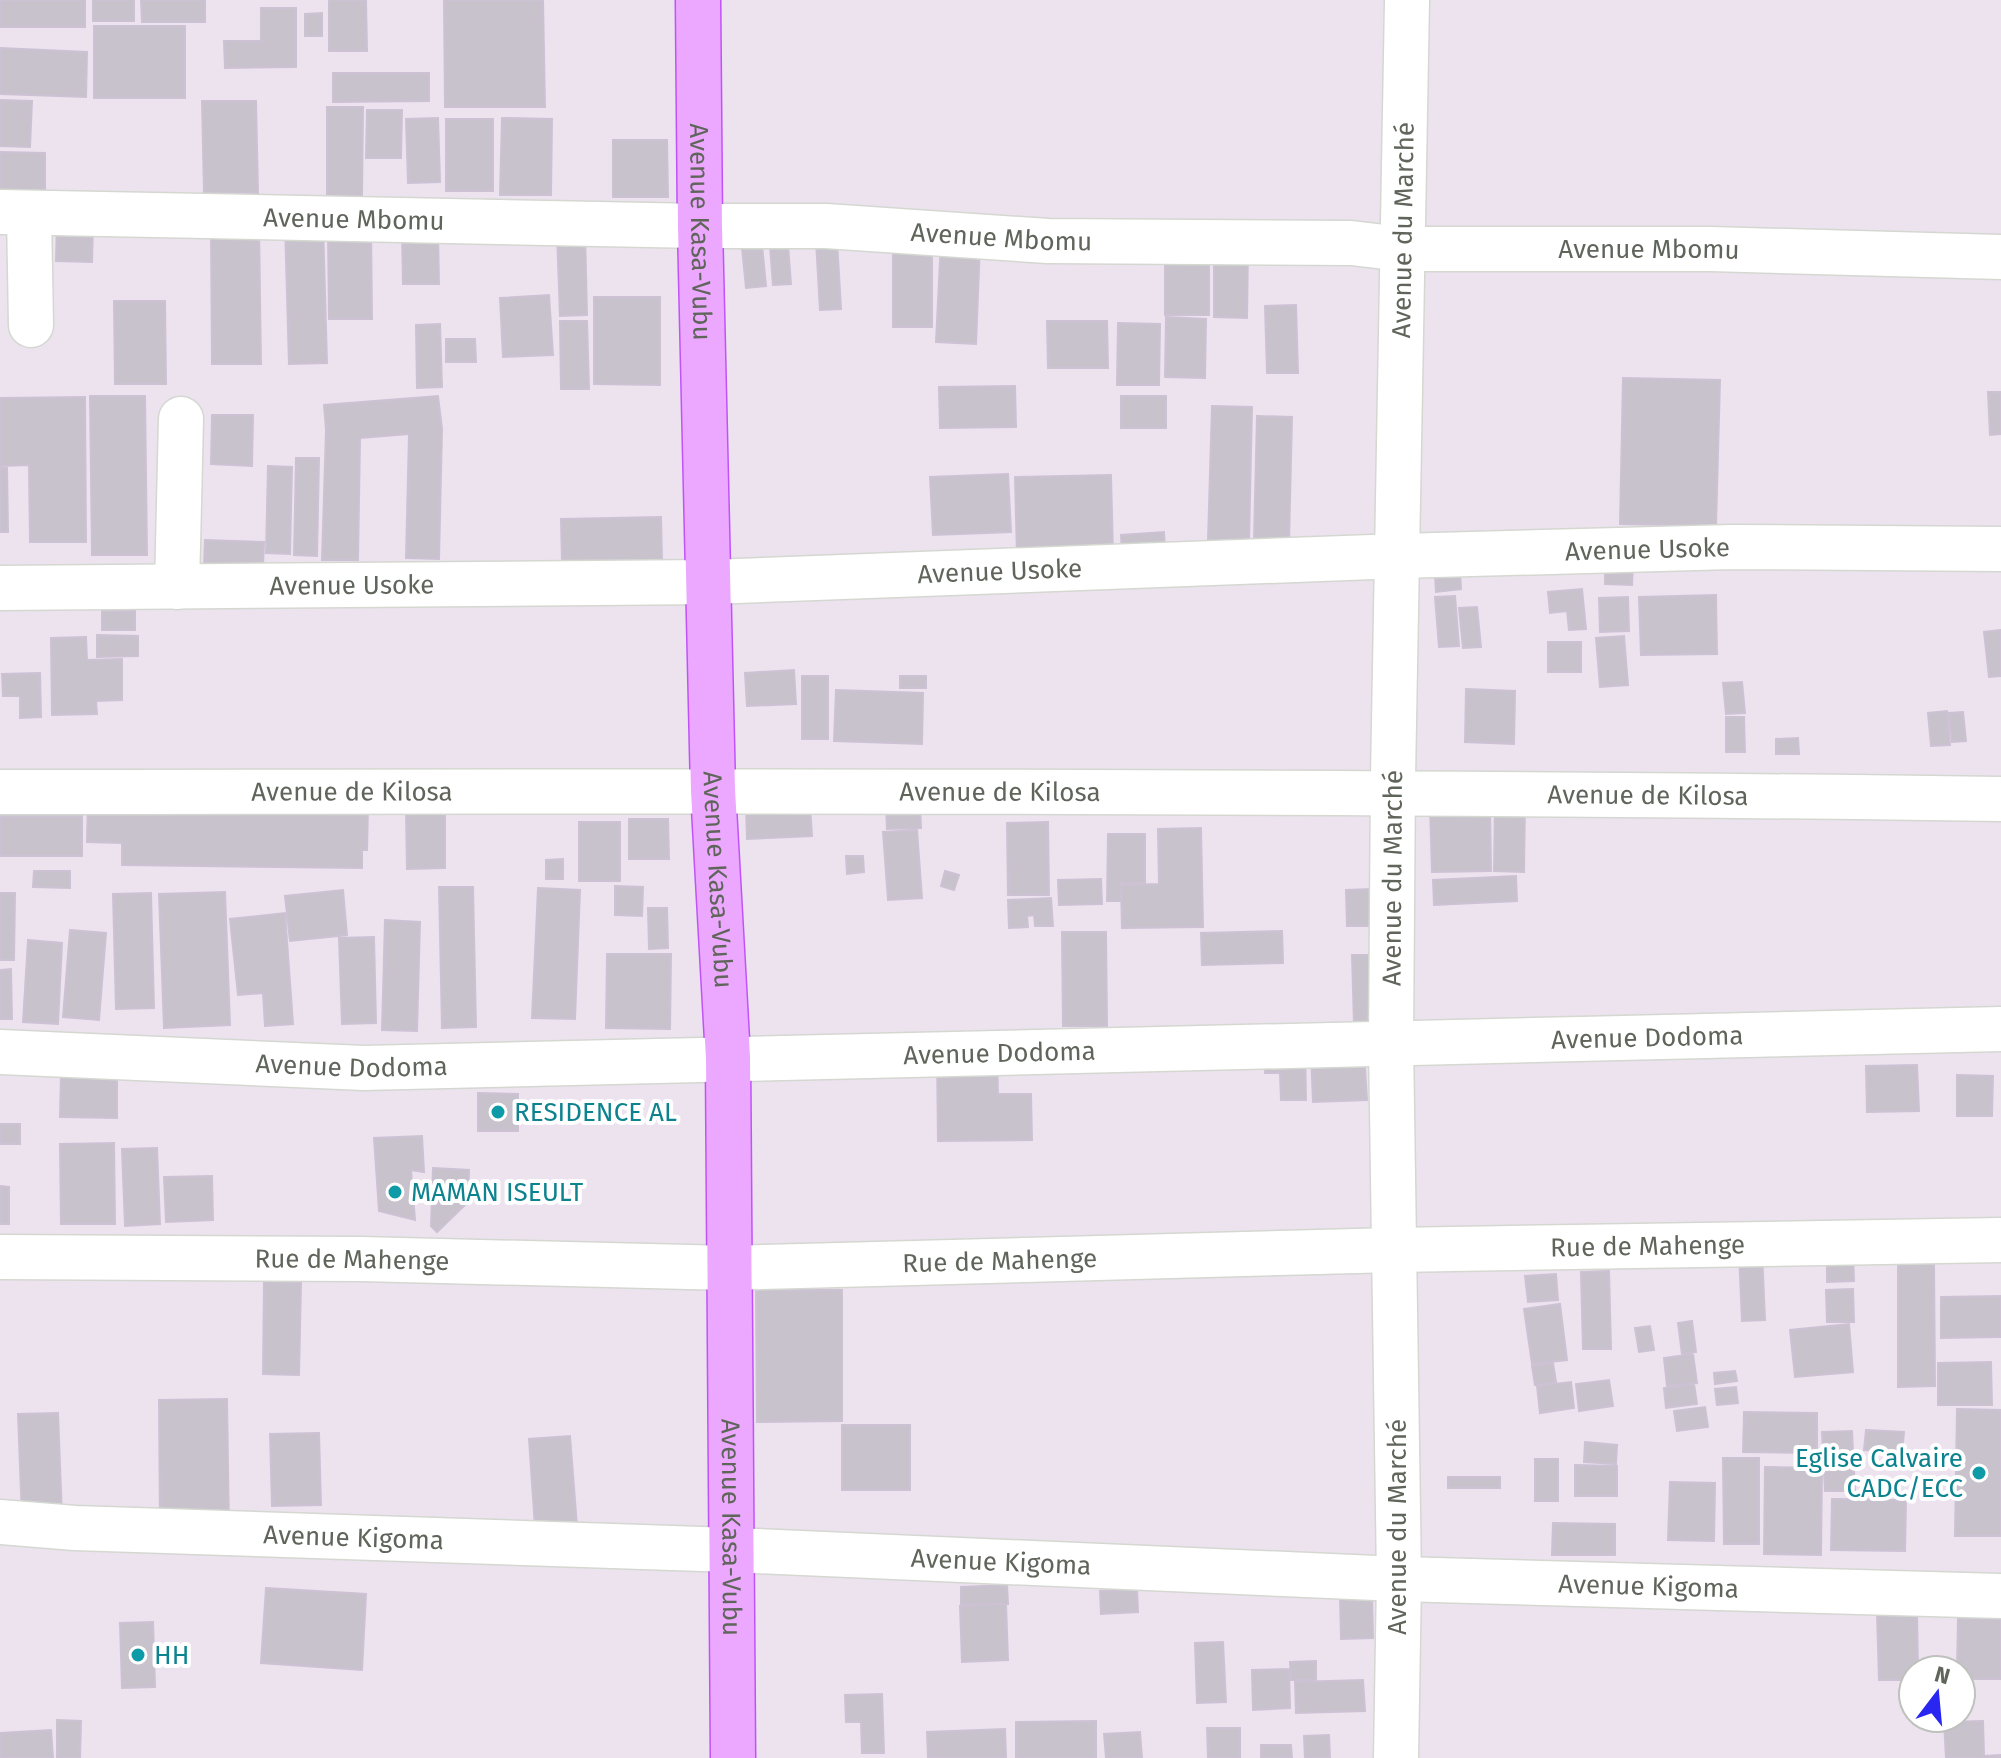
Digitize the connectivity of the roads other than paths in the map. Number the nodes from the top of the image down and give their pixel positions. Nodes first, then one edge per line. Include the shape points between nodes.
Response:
1 (698, 0) edge
2 (1407, 0) edge
3 (15, 213) edge
4 (700, 226) junction
5 (1402, 249) junction
6 (2001, 257) edge
7 (31, 325) dead end
8 (181, 419) dead end
9 (2001, 549) edge
10 (1399, 556) junction
11 (710, 582) junction
12 (177, 587) junction
13 (0, 588) edge
14 (713, 790) junction
15 (0, 792) edge
16 (1393, 792) junction
17 (2001, 799) edge
18 (2001, 1029) edge
19 (1391, 1042) junction
20 (0, 1052) edge
21 (728, 1058) junction
22 (2001, 1240) edge
23 (1394, 1250) junction
24 (0, 1257) edge
25 (729, 1268) junction
26 (0, 1522) edge
27 (732, 1550) junction
28 (1399, 1579) junction
29 (2001, 1596) edge
30 (733, 1758) edge
31 (1396, 1758) edge

1 - 4 main road, Avenue Kasa-Vubu
2 - 5 street, Avenue du Marché
3 - 4 street, Avenue Mbomu
3 - 7 street
4 - 5 street, Avenue Mbomu via 826,226 1048,241 1351,243
4 - 11 main road, Avenue Kasa-Vubu
5 - 6 street, Avenue Mbomu via 1710,249
5 - 10 street, Avenue du Marché
8 - 12 street
9 - 10 street, Avenue Usoke via 1732,547
10 - 11 street, Avenue Usoke
10 - 16 street, Avenue du Marché
11 - 12 street, Avenue Usoke
11 - 14 main road, Avenue Kasa-Vubu
12 - 13 street, Avenue Usoke
14 - 15 street, Avenue de Kilosa
14 - 16 street, Avenue de Kilosa
14 - 21 main road, Avenue Kasa-Vubu
16 - 17 street, Avenue de Kilosa
16 - 19 street, Avenue du Marché
18 - 19 street, Avenue Dodoma
19 - 21 street, Avenue Dodoma
19 - 23 street, Avenue du Marché
20 - 21 street, Avenue Dodoma via 364,1068
21 - 25 main road, Avenue Kasa-Vubu
22 - 23 street, Rue de Mahenge
23 - 25 street, Rue de Mahenge
23 - 28 street, Avenue du Marché
24 - 25 street, Rue de Mahenge
25 - 27 main road, Avenue Kasa-Vubu
26 - 27 street, Avenue Kigoma
27 - 28 street, Avenue Kigoma
27 - 30 main road, Avenue Kasa-Vubu
28 - 29 street, Avenue Kigoma
28 - 31 street, Avenue du Marché

